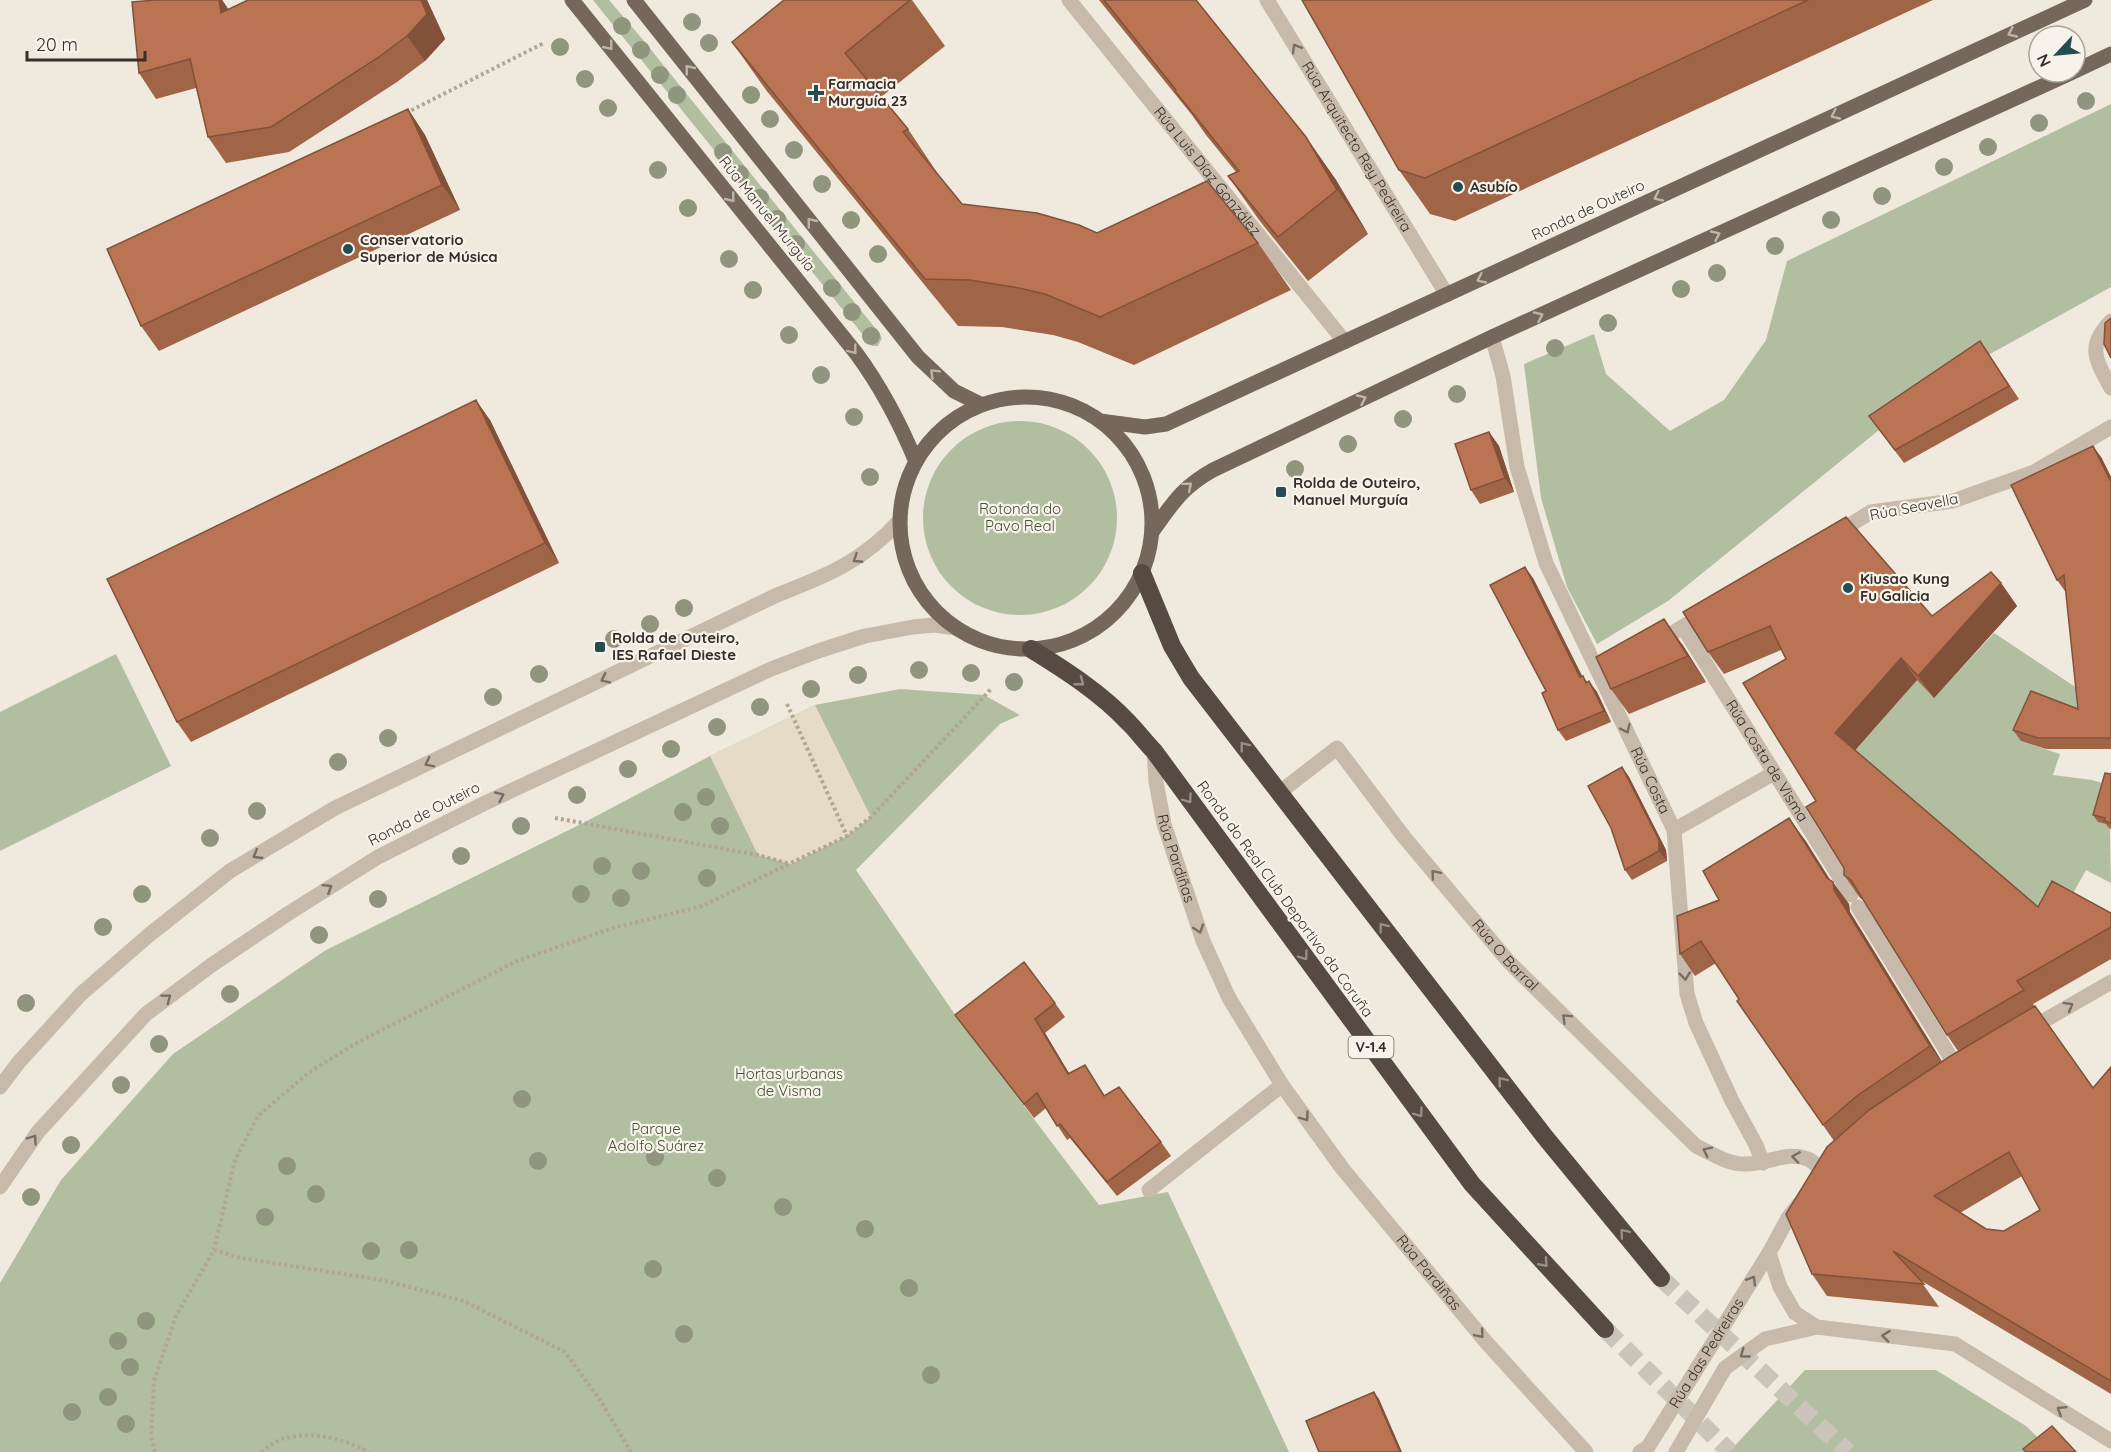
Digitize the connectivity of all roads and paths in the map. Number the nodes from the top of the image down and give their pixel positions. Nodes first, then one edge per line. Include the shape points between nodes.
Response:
1 (572, 0) edge
2 (634, 0) edge
3 (1069, 0) edge
4 (1266, 0) edge
5 (2085, 0) edge
6 (544, 43) dead end
7 (2111, 54) edge
8 (2087, 65) edge
9 (2046, 84) edge
10 (400, 116) edge
11 (1447, 295) junction
12 (2111, 321) edge
13 (1492, 337) junction
14 (1346, 342) junction
15 (2111, 388) edge
16 (982, 405) junction
17 (1100, 421) junction
18 (2111, 427) edge
19 (916, 462) junction
20 (900, 520) junction
21 (1152, 532) junction
22 (1821, 542) edge
23 (1142, 573) junction
24 (1723, 603) edge
25 (1683, 627) junction
26 (957, 628) junction
27 (1031, 649) junction
28 (1642, 651) edge
29 (992, 688) dead end
30 (787, 704) dead end
31 (1154, 752) junction
32 (1774, 772) junction
33 (1280, 792) junction
34 (555, 818) dead end
35 (1674, 830) junction
36 (848, 836) junction
37 (791, 864) junction
38 (2111, 982) edge
39 (2016, 1037) edge
40 (1959, 1071) edge
41 (1282, 1085) junction
42 (0, 1087) edge
43 (1763, 1163) junction
44 (0, 1187) edge
45 (1149, 1190) dead end
46 (214, 1250) junction
47 (1769, 1253) junction
48 (1662, 1278) tunnel mouth
49 (1817, 1328) junction
50 (1605, 1329) tunnel mouth
51 (2111, 1441) edge
52 (155, 1452) edge
53 (261, 1452) edge
54 (369, 1452) edge
55 (631, 1452) edge
56 (1586, 1452) edge
57 (1641, 1452) edge
58 (1676, 1452) edge

1 -> 19 main road, Rúa Manuel Murguía via 869,370 902,428
16 -> 2 main road, Rúa Manuel Murguía via 954,391 918,357
3 - 14 street, Rúa Luis Díaz González
11 -> 4 street, Rúa Arquitecto Rey Pedreira
5 -> 11 main road, Ronda de Outeiro
6 - 10 path
7 - 8 main road, Ronda de Outeiro
13 -> 9 main road, Ronda de Outeiro
11 - 14 main road, Ronda de Outeiro
12 - 15 street via 2095,345 2096,361
21 -> 13 main road, Ronda de Outeiro via 1179,494 1197,479
13 -> 35 street, Rúa Costa via 1503,376 1516,467 1546,563 1607,673
14 - 17 main road, Ronda de Outeiro via 1166,424 1145,427
16 - 17 main road, Ronda de Outeiro via 1002,399 1043,398 1064,403
16 - 19 main road, Ronda de Outeiro via 944,427
17 - 21 main road, Ronda de Outeiro via 1135,458 1152,506
18 - 22 street, Rúa Seavella via 2034,472 1953,501 1871,512
19 - 20 main road, Ronda de Outeiro
20 - 26 main road, Ronda de Outeiro via 904,552 915,581 933,607
20 -> 42 street via 883,539 830,574 335,808 230,871 81,994
21 - 23 main road, Ronda de Outeiro
23 - 27 main road, Ronda de Outeiro via 1128,598 1109,619 1086,635 1059,645
33 -> 23 highway via 1191,678 1172,646
24 - 25 street
25 - 28 street
25 - 32 street, Rúa Costa de Visma
26 - 27 main road, Ronda de Outeiro via 1005,648
44 -> 26 street, Ronda de Outeiro via 38,1132 146,1014 289,912 378,857 771,669 865,636 934,625
27 -> 31 highway, Ronda do Real Club Deportivo da Coruña / V-1.4 via 1064,669 1113,708
29 - 36 path via 871,817
30 - 36 path
31 -> 41 street, Rúa Pardiñas via 1164,824 1203,941 1229,998
31 -> 50 highway, Ronda do Real Club Deportivo da Coruña / V-1.4 via 1472,1184
32 - 35 street
32 - 40 street, Rúa Costa de Visma
43 -> 33 street, Rúa O Barral via 1742,1165 1696,1146 1509,962 1404,837 1337,748
48 -> 33 highway via 1545,1137
34 - 37 path
35 -> 43 street, Rúa Costa via 1686,994
36 - 37 path
37 - 46 path via 702,906 613,928 517,961 360,1041 308,1073 258,1116 235,1160
39 -> 38 street
41 - 45 street
41 -> 56 street, Rúa Pardiñas via 1342,1168 1486,1342
47 -> 43 street, Rúa das Pedreiras via 1788,1218 1821,1178 1810,1160 1788,1155
46 - 52 path via 176,1317 154,1381 151,1436
46 - 55 path via 241,1258 382,1280 464,1301 565,1352
47 - 49 street via 1780,1287 1796,1312
57 -> 47 street, Rúa das Pedreiras via 1648,1447
51 -> 49 street via 1955,1344
49 -> 58 street, Rúa das Pedreiras via 1765,1339 1725,1368
53 - 54 path via 284,1438 323,1436

